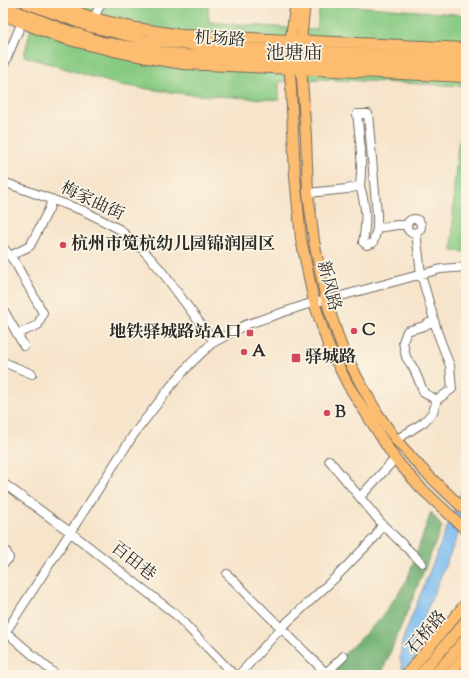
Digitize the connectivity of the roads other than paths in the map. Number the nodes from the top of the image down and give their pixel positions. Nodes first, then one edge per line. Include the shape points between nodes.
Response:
1 (25, 3) edge
2 (53, 3) edge
3 (101, 3) edge
4 (296, 3) edge
5 (305, 3) edge
6 (3, 6) edge
7 (3, 15) edge
8 (22, 18) junction
9 (94, 18) junction
10 (289, 44) junction
11 (301, 45) junction
12 (466, 48) edge
13 (466, 58) edge
14 (289, 63) junction
15 (301, 65) junction
16 (3, 67) edge
17 (466, 68) edge
18 (466, 77) edge
19 (3, 182) edge
20 (360, 186) junction
21 (308, 193) junction
22 (52, 199) junction
23 (377, 228) junction
24 (3, 247) edge
25 (10, 256) junction
26 (466, 268) edge
27 (421, 274) junction
28 (326, 300) junction
29 (314, 302) junction
30 (3, 309) edge
31 (434, 320) junction
32 (6, 321) edge
33 (17, 334) junction
34 (214, 342) junction
35 (24, 346) dead end
36 (3, 362) edge
37 (32, 374) dead end
38 (437, 400) junction
39 (396, 440) junction
40 (395, 459) junction
41 (329, 460) dead end
42 (3, 483) edge
43 (360, 498) junction
44 (466, 511) edge
45 (382, 524) junction
46 (466, 530) edge
47 (70, 532) junction
48 (3, 549) edge
49 (422, 563) dead end
50 (3, 564) edge
51 (227, 574) dead end
52 (466, 603) edge
53 (466, 611) edge
54 (466, 621) edge
55 (281, 628) junction
56 (4, 634) edge
57 (466, 639) edge
58 (466, 655) edge
59 (344, 656) dead end
60 (423, 658) junction
61 (56, 675) edge
62 (234, 675) edge
63 (239, 675) edge
64 (406, 675) edge
65 (411, 675) edge
66 (420, 675) edge
67 (435, 675) edge
68 (449, 675) edge

1 - 8 street
1 - 10 main road, 机场路 via 91,27 146,40 260,49
2 - 9 main road, 机场路
3 - 9 street
4 - 10 main road, 新风路
5 - 11 main road, 新风路
6 - 8 main road, 机场路
7 - 8 main road, 机场路
8 - 14 main road, 机场路 via 102,42 161,52
8 - 16 street
9 - 10 main road, 机场路 via 182,35
10 - 11 main road, 机场路
10 - 14 main road, 新风路
11 - 12 main road, 机场路
11 - 13 main road, 机场路
11 - 15 main road, 新风路
14 - 15 main road, 机场路
14 - 29 main road, 新风路 via 301,239
15 - 17 main road, 机场路 via 323,60
15 - 18 main road, 机场路
15 - 21 main road, 新风路
19 - 22 street, 梅家曲街
20 - 21 street
20 - 23 street via 365,206 366,229 363,242 367,245 373,243
20 - 23 street via 362,168 356,114 368,114
21 - 28 main road, 新风路 via 314,241
22 - 25 street via 30,246
22 - 34 street, 梅家曲街 via 84,211 119,229 160,269
23 - 27 street via 407,226 410,231 416,232
24 - 25 street
25 - 33 street via 43,313 38,325
26 - 27 street via 441,269
27 - 28 street
27 - 31 street
28 - 29 street
28 - 39 main road, 新风路 via 341,345 358,379
29 - 34 street via 246,325
29 - 40 main road, 新风路 via 328,345 348,385
30 - 32 street
31 - 38 street via 450,366 452,389
31 - 38 street via 408,331 403,342 406,357 424,393
32 - 33 street
33 - 35 street
34 - 47 street via 171,386 134,434
36 - 37 street
38 - 39 street via 434,412 424,422
39 - 44 main road, 新风路
40 - 43 street
40 - 46 main road, 新风路 via 421,488
41 - 43 street
42 - 47 street, 百田巷
43 - 45 street
45 - 49 street
45 - 55 street via 376,536
47 - 56 street
47 - 62 street, 百田巷 via 175,614
48 - 50 street via 9,558
51 - 55 street
52 - 60 main road
53 - 60 main road, 石桥路
54 - 66 highway
55 - 59 street via 326,673
55 - 63 street
56 - 61 street
57 - 67 highway
58 - 68 main road
60 - 64 main road
60 - 65 main road, 石桥路

